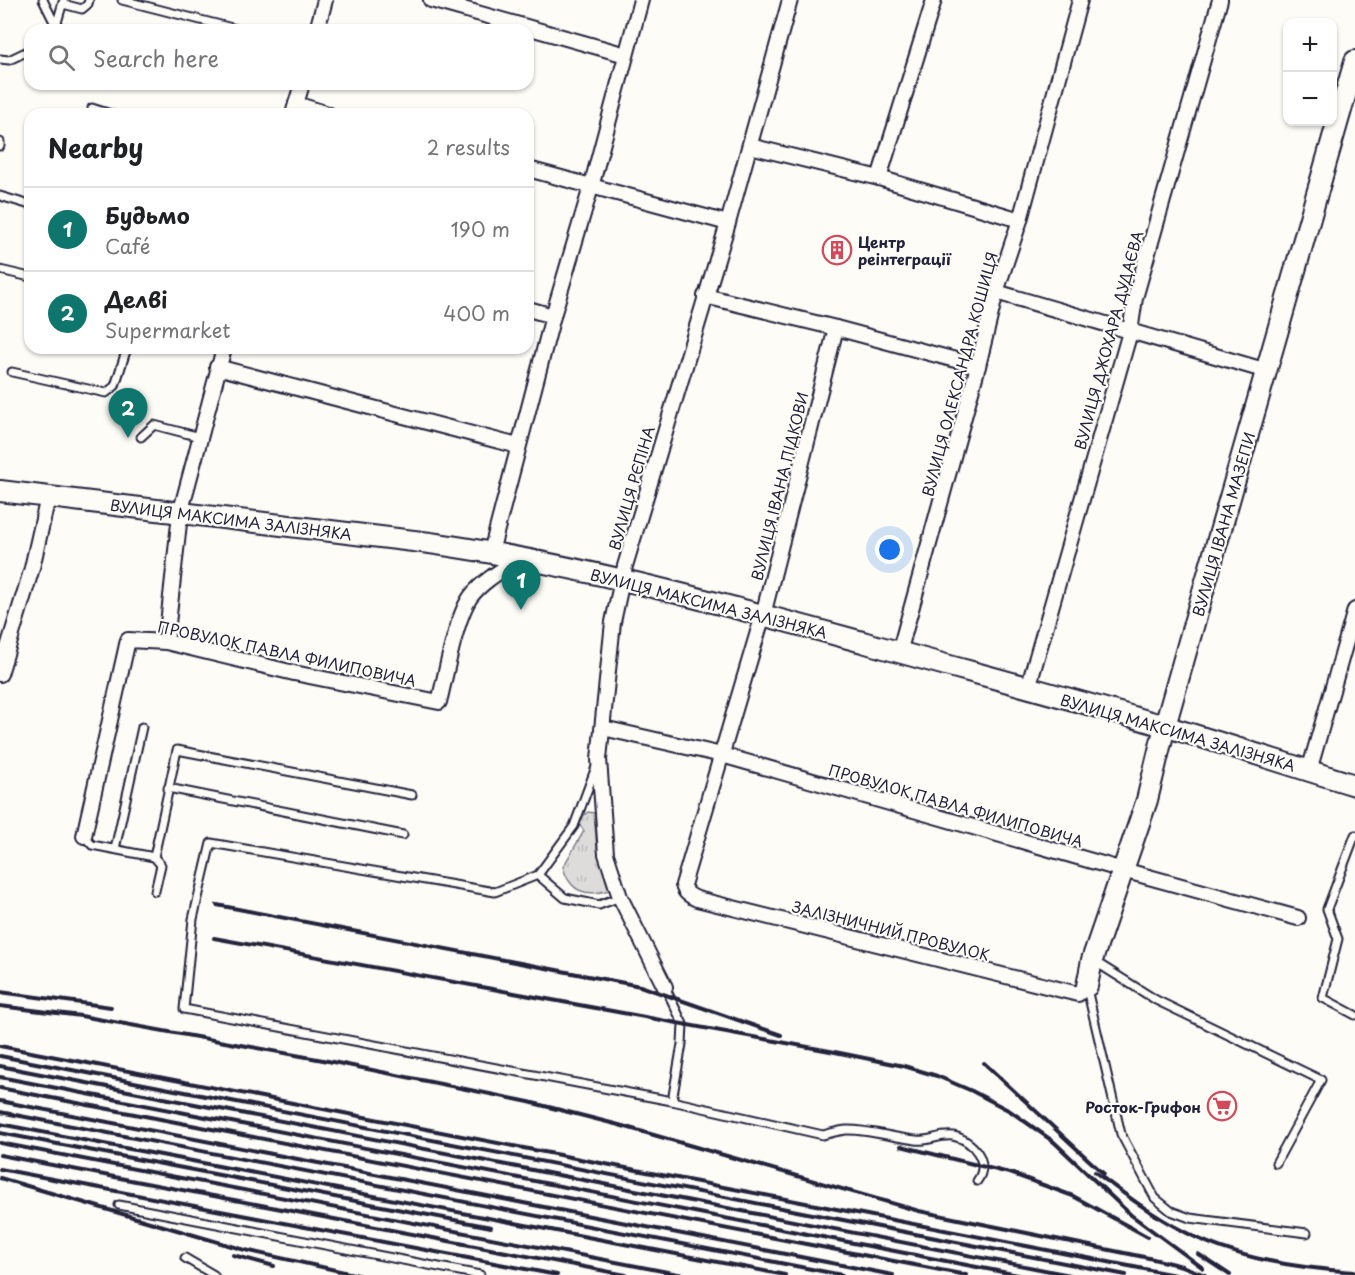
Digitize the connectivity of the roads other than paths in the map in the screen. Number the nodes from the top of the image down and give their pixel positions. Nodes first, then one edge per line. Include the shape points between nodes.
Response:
1 (43, 0) edge
2 (89, 0) edge
3 (122, 0) edge
4 (325, 0) edge
5 (431, 0) edge
6 (641, 0) edge
7 (790, 0) edge
8 (934, 0) edge
9 (1080, 0) edge
10 (1220, 0) edge
11 (64, 2) edge
12 (53, 24) edge
13 (56, 24) edge
14 (216, 24) edge
15 (319, 24) edge
16 (516, 24) edge
17 (534, 29) edge
18 (24, 53) edge
19 (626, 55) junction
20 (0, 58) edge
21 (1355, 61) edge
22 (300, 90) edge
23 (295, 108) edge
24 (750, 146) junction
25 (534, 171) edge
26 (879, 178) junction
27 (591, 187) junction
28 (0, 196) edge
29 (24, 203) edge
30 (1020, 220) junction
31 (728, 224) junction
32 (0, 270) edge
33 (24, 276) edge
34 (996, 292) junction
35 (705, 296) junction
36 (534, 311) edge
37 (553, 316) junction
38 (836, 328) junction
39 (1130, 332) junction
40 (125, 354) edge
41 (222, 354) edge
42 (978, 366) junction
43 (218, 367) junction
44 (1267, 371) junction
45 (12, 372) dead end
46 (141, 436) dead end
47 (200, 437) junction
48 (518, 446) junction
49 (0, 491) edge
50 (48, 497) junction
51 (180, 513) junction
52 (491, 552) junction
53 (519, 558) junction
54 (623, 579) junction
55 (1355, 610) edge
56 (763, 615) junction
57 (166, 642) junction
58 (899, 653) junction
59 (0, 674) edge
60 (1028, 688) junction
61 (1165, 726) junction
62 (142, 727) dead end
63 (603, 728) junction
64 (722, 755) junction
65 (599, 759) junction
66 (1309, 771) junction
67 (1355, 785) edge
68 (168, 788) junction
69 (411, 795) dead end
70 (403, 835) dead end
71 (1355, 835) edge
72 (84, 836) joint
73 (115, 849) junction
74 (154, 857) junction
75 (1123, 870) junction
76 (538, 875) junction
77 (155, 891) dead end
78 (686, 892) joint
79 (620, 897) junction
80 (1298, 918) dead end
81 (1092, 960) junction
82 (1087, 986) junction
83 (665, 987) joint
84 (1355, 1015) edge
85 (672, 1101) junction
86 (1276, 1163) dead end
87 (977, 1181) dead end
88 (119, 1205) dead end
89 (1307, 1233) dead end
90 (184, 1258) dead end
91 (214, 1275) edge
92 (480, 1275) edge

1 - 12 lane
2 - 11 lane via 82,9
3 - 14 lane
4 - 15 street
5 - 16 street
6 - 19 street
7 - 24 street, ВУЛИЦЯ РЄПІНА
8 - 26 street
9 - 30 street, ВУЛИЦЯ ОЛЕКСАНДРА КОШИЦЯ
10 - 39 street, ВУЛИЦЯ ДЖОХАРА ДУДАЄВА via 1135,298
11 - 13 lane
17 - 19 street
18 - 20 lane via 9,60
19 - 27 street
21 - 44 main road, ВУЛИЦЯ ІВАНА МАЗЕПИ
22 - 23 street
24 - 26 street
24 - 31 street, ВУЛИЦЯ РЄПІНА
25 - 27 street
26 - 30 street
27 - 31 street
27 - 37 street
28 - 29 lane
30 - 34 street, ВУЛИЦЯ ОЛЕКСАНДРА КОШИЦЯ
31 - 35 street, ВУЛИЦЯ РЄПІНА
32 - 33 lane
34 - 39 street
34 - 42 street, ВУЛИЦЯ ОЛЕКСАНДРА КОШИЦЯ
35 - 38 street
35 - 54 street, ВУЛИЦЯ РЄПІНА
36 - 37 street
37 - 48 street
38 - 42 street
38 - 56 street, ВУЛИЦЯ ІВАНА ПІДКОВИ
39 - 44 street
39 - 60 street, ВУЛИЦЯ ДЖОХАРА ДУДАЄВА
40 - 45 lane via 115,386 106,393
41 - 43 street
42 - 58 street, ВУЛИЦЯ ОЛЕКСАНДРА КОШИЦЯ
43 - 47 street
43 - 48 street
44 - 61 main road, ВУЛИЦЯ ІВАНА МАЗЕПИ
46 - 47 lane via 154,425
47 - 51 street
48 - 52 street
49 - 50 main road, ВУЛИЦЯ МАКСИМА ЗАЛІЗНЯКА
50 - 51 main road, ВУЛИЦЯ МАКСИМА ЗАЛІЗНЯКА
50 - 59 street via 32,568
51 - 52 main road, ВУЛИЦЯ МАКСИМА ЗАЛІЗНЯКА
51 - 57 street
52 - 53 main road, ВУЛИЦЯ МАКСИМА ЗАЛІЗНЯКА
53 - 54 main road, ВУЛИЦЯ МАКСИМА ЗАЛІЗНЯКА
53 - 57 street, ПРОВУЛОК ПАВЛА ФИЛИПОВИЧА via 473,594 463,608 439,702
54 - 56 main road, ВУЛИЦЯ МАКСИМА ЗАЛІЗНЯКА
54 - 63 street, ВУЛИЦЯ РЄПІНА via 613,622
55 - 66 street
56 - 58 main road, ВУЛИЦЯ МАКСИМА ЗАЛІЗНЯКА
56 - 64 street, ВУЛИЦЯ ІВАНА ПІДКОВИ
57 - 72 street, ПРОВУЛОК ПАВЛА ФИЛИПОВИЧА via 128,640
58 - 60 main road, ВУЛИЦЯ МАКСИМА ЗАЛІЗНЯКА
60 - 61 main road, ВУЛИЦЯ МАКСИМА ЗАЛІЗНЯКА
61 - 66 main road, ВУЛИЦЯ МАКСИМА ЗАЛІЗНЯКА
61 - 75 main road, ВУЛИЦЯ ІВАНА МАЗЕПИ via 1147,800
62 - 73 lane
63 - 64 street, ПРОВУЛОК ПАВЛА ФИЛИПОВИЧА
63 - 65 street, ВУЛИЦЯ РЄПІНА
64 - 75 street, ПРОВУЛОК ПАВЛА ФИЛИПОВИЧА
64 - 78 street, ВУЛИЦЯ ІВАНА ПІДКОВИ via 683,885
65 - 76 lane via 574,826
65 - 79 street, ВУЛИЦЯ РЄПІНА via 606,854
66 - 67 main road, ВУЛИЦЯ МАКСИМА ЗАЛІЗНЯКА
68 - 69 lane via 177,750
68 - 70 lane
68 - 74 lane
71 - 84 lane via 1327,909 1338,939 1323,998
72 - 73 lane via 92,845
73 - 74 lane
74 - 77 lane via 161,864
75 - 80 street, ПРОВУЛОК ПАВЛА ФИЛИПОВИЧА
75 - 81 main road, ВУЛИЦЯ ІВАНА МАЗЕПИ
76 - 79 lane via 565,898 599,905
76 - 85 lane via 495,892 211,843 193,920 184,1009
78 - 82 street, ЗАЛІЗНИЧНИЙ ПРОВУЛОК via 697,899 1078,994
79 - 83 street, ВУЛИЦЯ РЄПІНА
81 - 82 main road, ВУЛИЦЯ ІВАНА МАЗЕПИ
81 - 86 lane via 1156,1000 1321,1080
82 - 89 lane via 1121,1134 1155,1198 1171,1211 1191,1218
83 - 85 lane via 683,1024
85 - 87 lane via 823,1135 846,1130 926,1141 951,1136 973,1147 981,1158 984,1167
88 - 92 lane
90 - 91 lane

